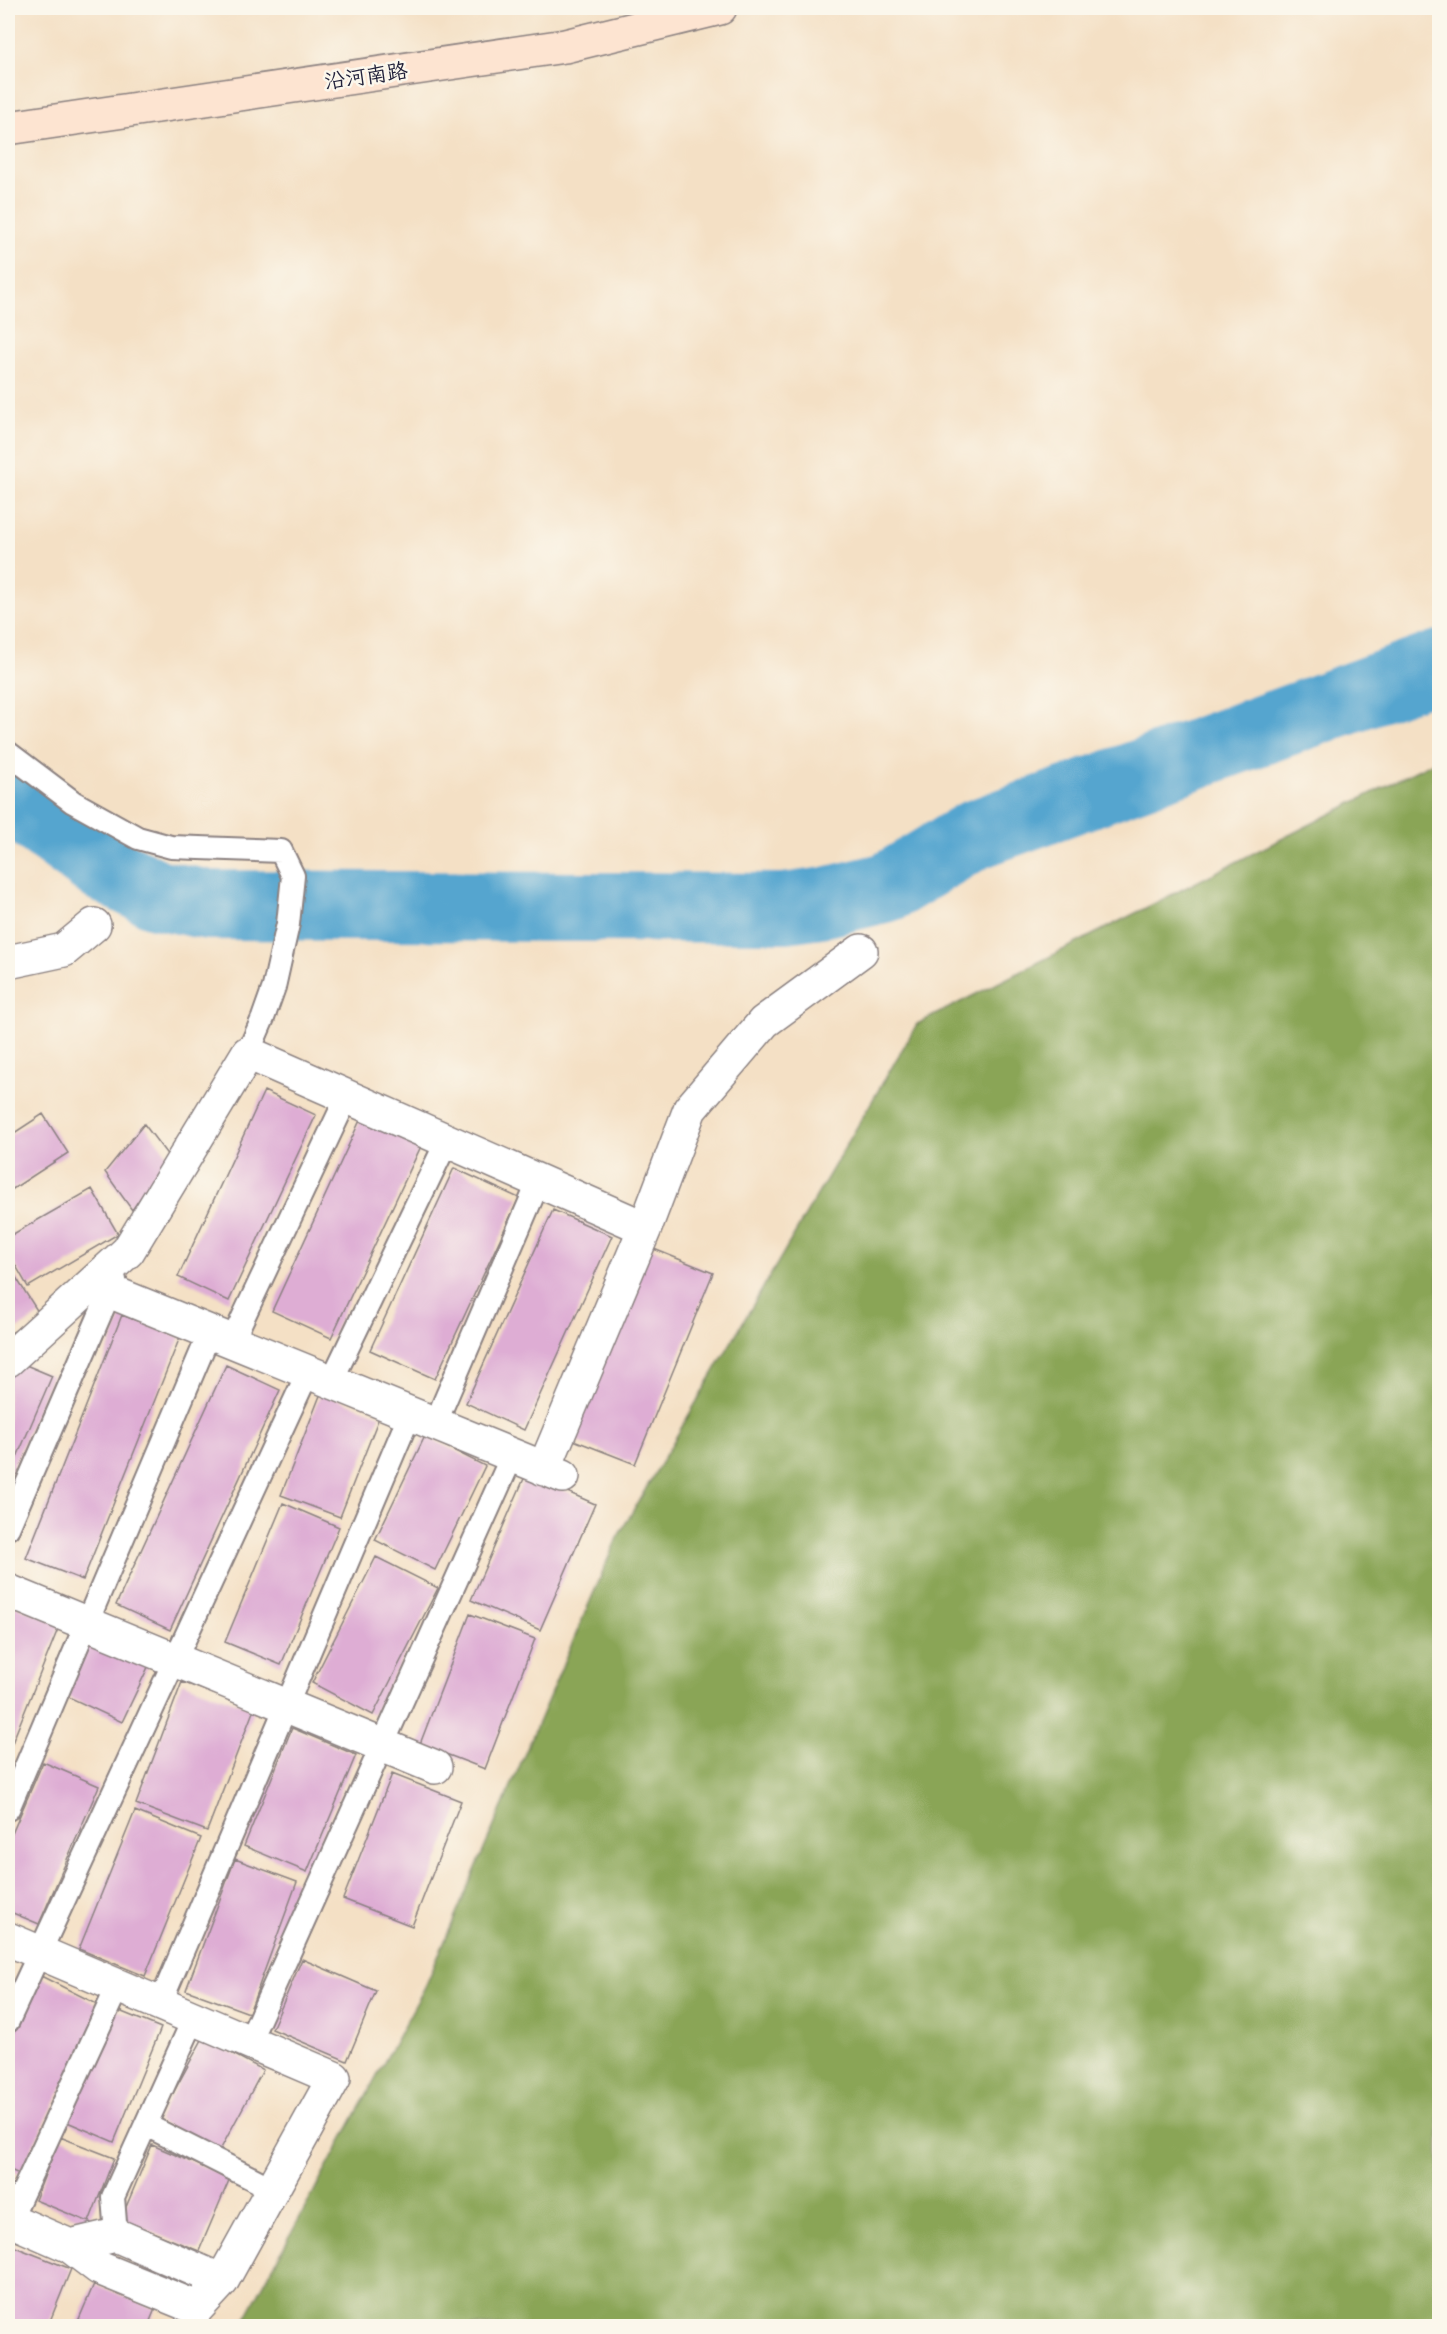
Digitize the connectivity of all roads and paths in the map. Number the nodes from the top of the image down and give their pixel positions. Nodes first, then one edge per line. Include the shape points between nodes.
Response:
1 (720, 8) edge
2 (8, 128) edge
3 (8, 753) edge
4 (94, 925) dead end
5 (861, 951) dead end
6 (8, 962) edge
7 (248, 1053) junction
8 (347, 1097) junction
9 (447, 1141) junction
10 (539, 1181) junction
11 (645, 1228) junction
12 (101, 1288) junction
13 (221, 1337) junction
14 (8, 1360) edge
15 (319, 1377) junction
16 (423, 1419) junction
17 (512, 1456) junction
18 (8, 1528) edge
19 (8, 1591) edge
20 (86, 1623) junction
21 (176, 1659) junction
22 (287, 1706) junction
23 (383, 1745) junction
24 (435, 1767) dead end
25 (8, 1809) edge
26 (8, 1939) edge
27 (39, 1952) junction
28 (118, 1986) junction
29 (160, 2004) junction
30 (194, 2018) junction
31 (8, 2021) edge
32 (249, 2042) junction
33 (146, 2126) junction
34 (273, 2189) junction
35 (8, 2221) edge
36 (116, 2235) junction
37 (70, 2246) junction
38 (222, 2281) junction

1 - 2 main road, 沿河南路 via 565,46
3 - 7 lane via 73,802 138,838 171,847 281,851 293,876 288,924 274,987
4 - 6 street via 64,950
5 - 11 street via 764,1022 690,1109
7 - 8 street
7 - 12 street via 128,1251
8 - 9 street
8 - 13 lane
9 - 10 street
9 - 15 lane
10 - 11 street
10 - 16 lane
11 - 17 street via 554,1473
12 - 13 street
12 - 14 street
12 - 18 lane
13 - 15 street
13 - 20 lane
15 - 16 street
15 - 21 lane
16 - 17 street
16 - 22 lane
17 - 23 lane
19 - 20 street
20 - 21 street
20 - 25 lane
21 - 22 street
21 - 27 lane
22 - 23 street
22 - 29 lane
23 - 24 street
23 - 32 lane
26 - 27 street
27 - 28 street
27 - 31 lane
28 - 29 street
28 - 35 lane
29 - 30 street
30 - 32 street
30 - 33 lane
32 - 34 street via 334,2078
33 - 34 lane
33 - 36 lane via 113,2197
34 - 38 street
35 - 37 street
36 - 37 street
36 - 38 street
37 - 38 street via 99,2268 196,2308

